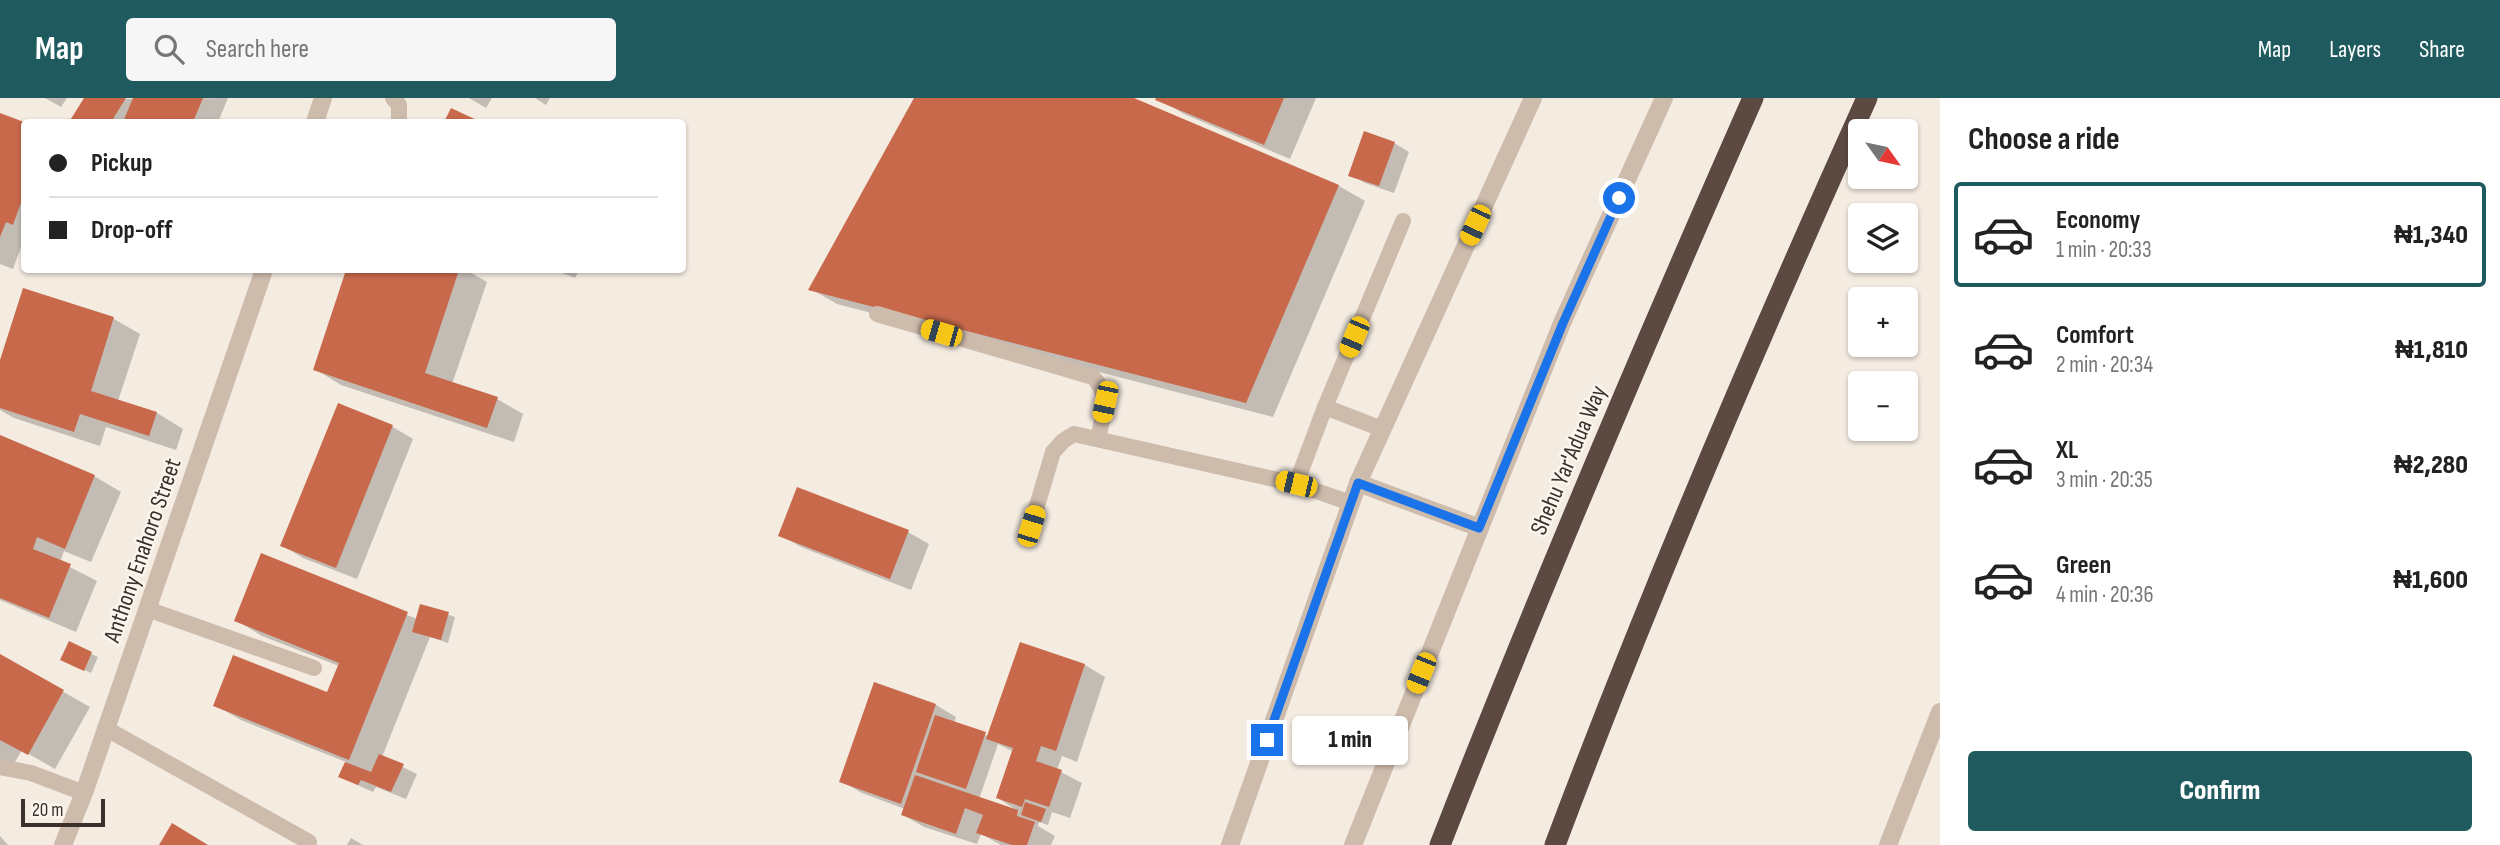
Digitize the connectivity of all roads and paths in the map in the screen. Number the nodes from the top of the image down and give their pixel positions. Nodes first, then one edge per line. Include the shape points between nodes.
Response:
1 (323, 98) edge
2 (393, 98) edge
3 (1533, 98) edge
4 (1664, 98) edge
5 (1753, 98) edge
6 (1867, 98) edge
7 (316, 119) edge
8 (399, 119) edge
9 (1403, 221) dead end
10 (263, 273) edge
11 (877, 314) dead end
12 (1325, 407) junction
13 (1382, 429) junction
14 (1098, 438) junction
15 (1358, 483) junction
16 (1296, 484) junction
17 (1351, 503) junction
18 (1031, 526) dead end
19 (1479, 528) junction
20 (147, 609) junction
21 (314, 668) dead end
22 (1940, 712) edge
23 (105, 728) junction
24 (0, 767) edge
25 (84, 793) junction
26 (309, 842) dead end
27 (63, 845) edge
28 (1230, 845) edge
29 (1353, 845) edge
30 (1440, 845) edge
31 (1555, 845) edge
32 (1888, 845) edge

1 - 7 street
2 - 8 lane via 399,105
3 - 13 street
4 - 19 street via 1563,323
5 - 30 highway, Shehu Yar'Adua Way via 1597,457
6 - 31 highway via 1655,586
9 - 12 lane
10 - 20 street, Anthony Enahoro Street
11 - 14 lane via 1093,377 1103,387 1105,402
12 - 13 lane
12 - 16 lane
13 - 15 street
14 - 16 lane
14 - 18 lane via 1074,434 1053,452
15 - 17 street
15 - 19 street
16 - 17 lane
17 - 28 street
19 - 29 street
20 - 21 lane
20 - 23 street, Anthony Enahoro Street
22 - 32 street
23 - 25 street, Anthony Enahoro Street
23 - 26 lane
24 - 25 lane
25 - 27 street, Anthony Enahoro Street

